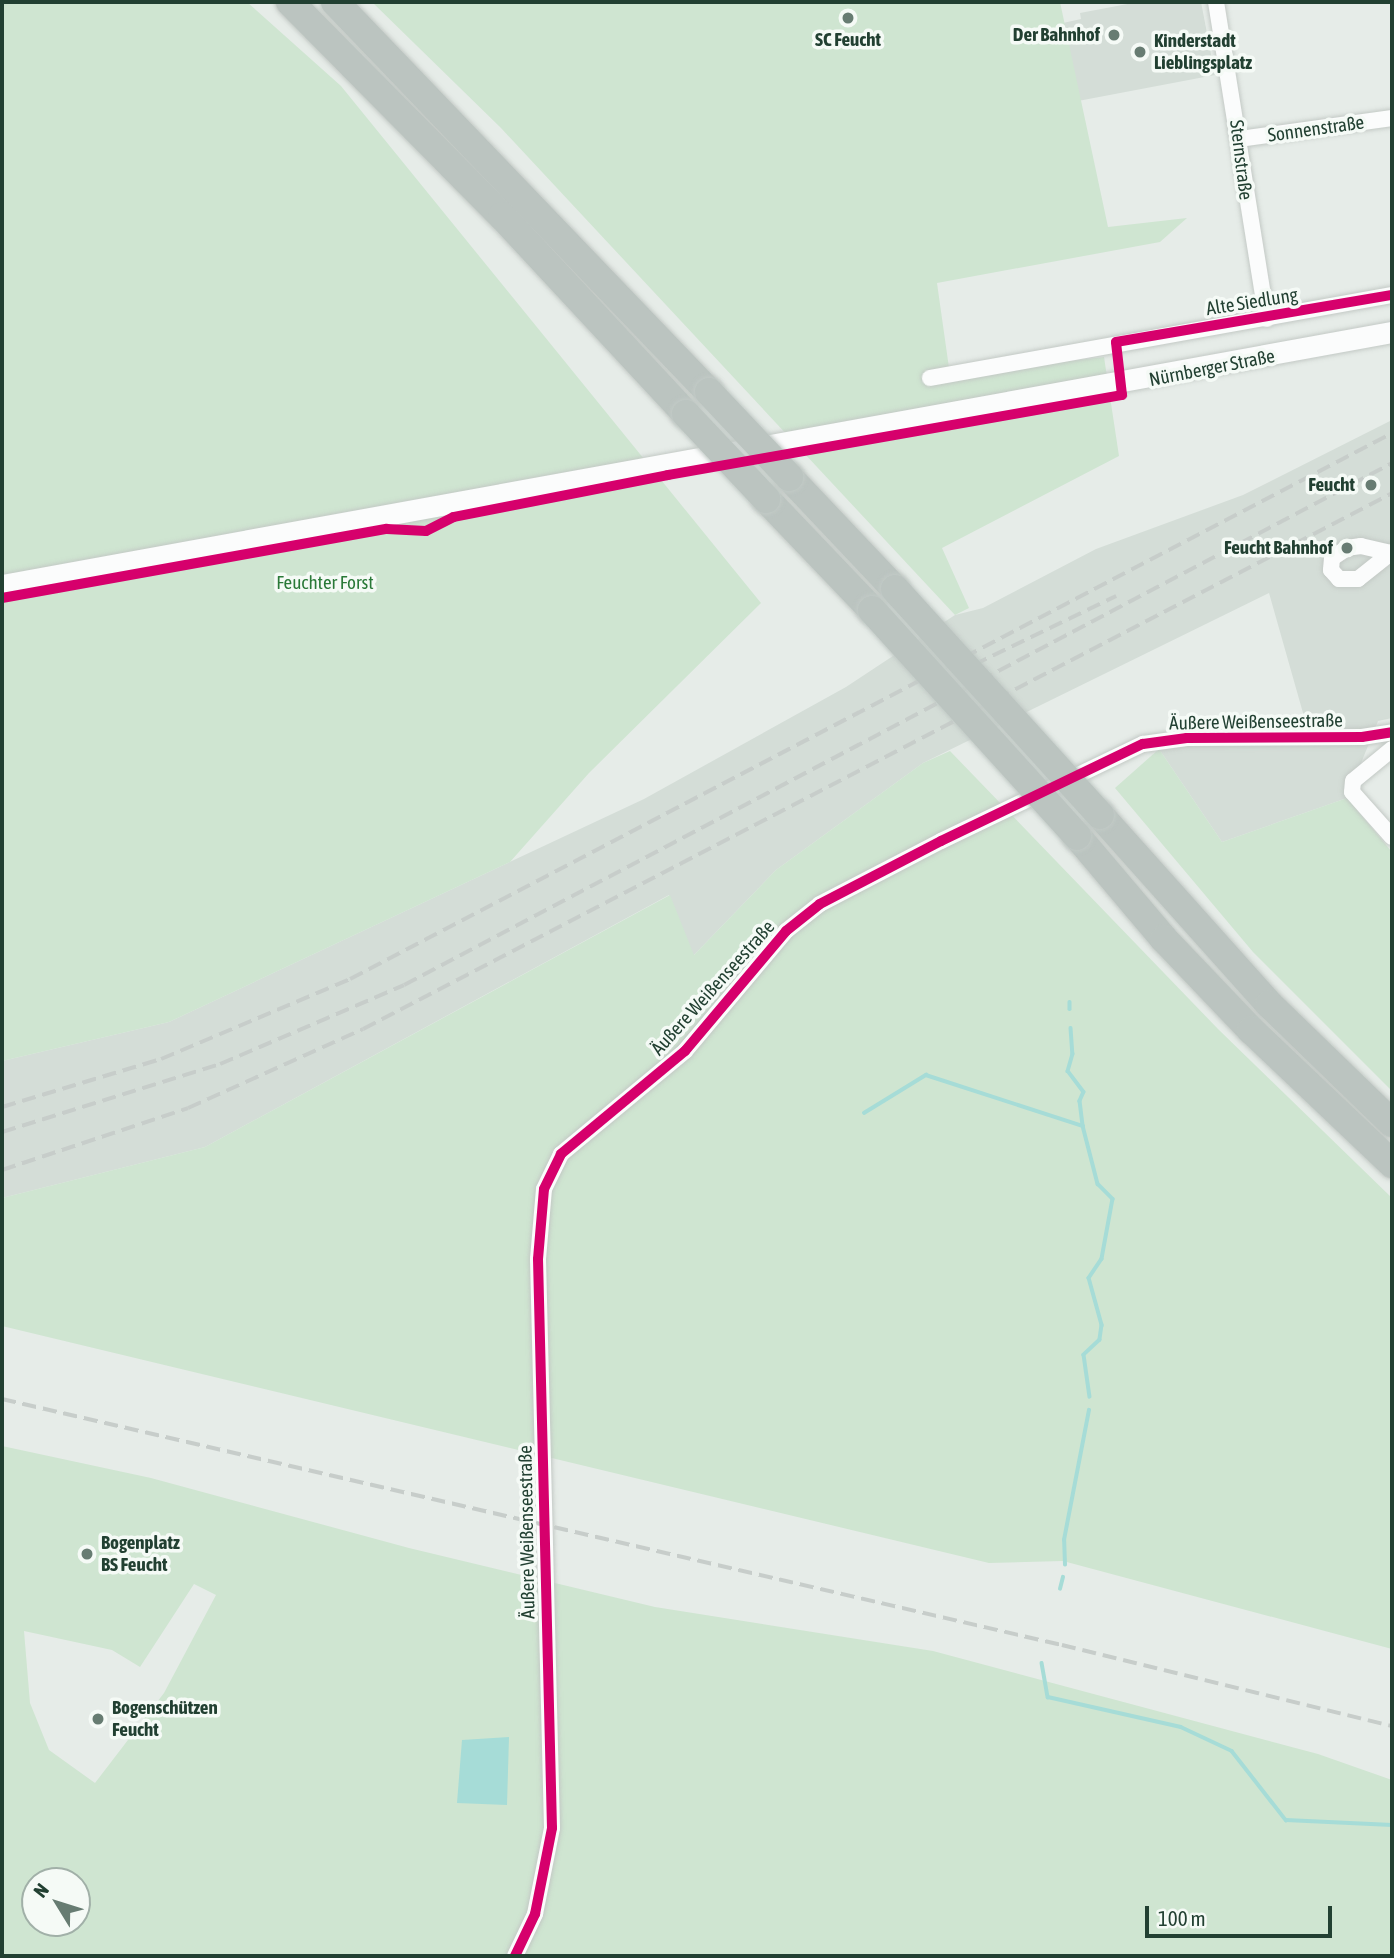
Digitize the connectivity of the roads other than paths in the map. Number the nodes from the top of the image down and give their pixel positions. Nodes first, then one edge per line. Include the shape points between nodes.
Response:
1 (290, 2) edge
2 (335, 2) edge
3 (1216, 2) edge
4 (1392, 118) edge
5 (1239, 139) junction
6 (1392, 295) edge
7 (1267, 318) junction
8 (1392, 332) edge
9 (930, 378) dead end
10 (2, 585) edge
11 (1392, 732) edge
12 (1392, 748) edge
13 (1392, 837) edge
14 (1392, 1123) edge
15 (1392, 1164) edge
16 (515, 1956) edge

1 - 15 highway, bridge via 502,216 872,610 1164,939 1251,1030
2 - 14 highway, bridge via 895,589 1269,1004
3 - 5 street, Sternstraße
4 - 5 street, Sonnenstraße
5 - 7 street, Sternstraße
6 - 7 street, Alte Siedlung
7 - 9 street, Alte Siedlung
8 - 10 main road, Nürnberger Straße
11 - 16 street, Äußere Weißenseestraße via 1362,737 1187,738 1143,744 941,841 820,904 786,930 685,1051 561,1154 544,1189 538,1259 552,1828 535,1914
12 - 13 street via 1353,780 1352,792

